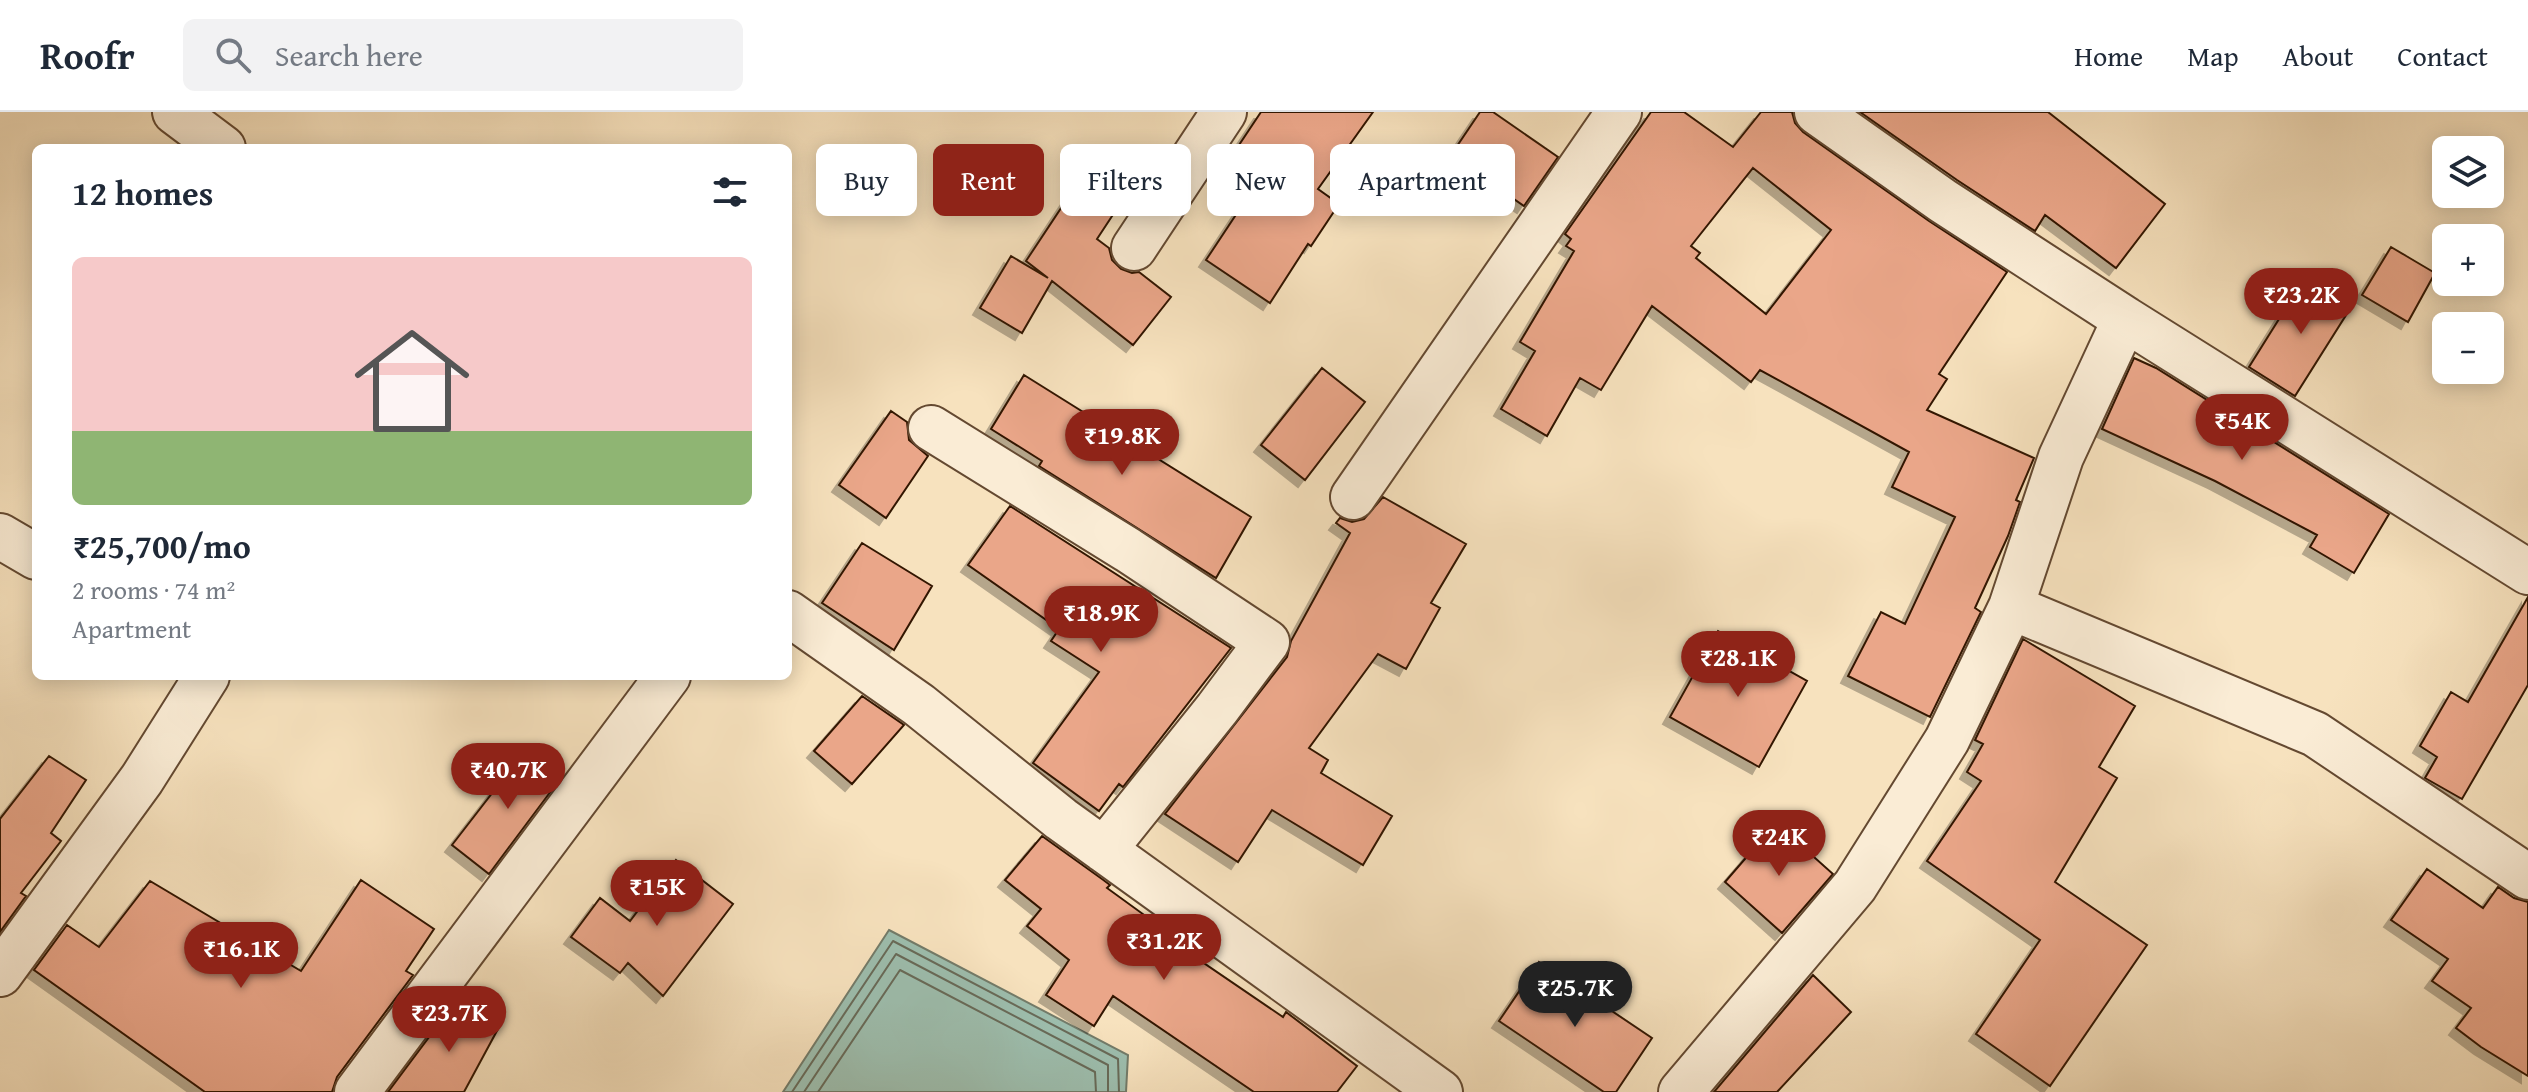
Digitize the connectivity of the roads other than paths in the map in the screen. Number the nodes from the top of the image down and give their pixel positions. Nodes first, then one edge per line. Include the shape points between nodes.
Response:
1 (175, 112) edge
2 (1224, 112) edge
3 (1619, 112) edge
4 (1817, 112) edge
5 (218, 144) edge
6 (1134, 248) dead end
7 (2125, 319) junction
8 (931, 428) dead end
9 (1353, 497) dead end
10 (0, 536) edge
11 (32, 555) edge
12 (2528, 572) edge
13 (2011, 607) junction
14 (792, 616) edge
15 (204, 680) edge
16 (665, 680) edge
17 (1104, 850) junction
18 (2528, 877) edge
19 (0, 974) edge
20 (357, 1092) edge
21 (1440, 1092) edge
22 (1681, 1092) edge

1 - 5 street
2 - 6 street
3 - 9 street
4 - 7 street
7 - 12 street
7 - 13 street via 2061,457
8 - 17 street via 1267,642
10 - 11 street
13 - 18 street via 2315,734
13 - 22 street via 1947,740 1855,886
14 - 17 street via 919,705
15 - 19 street via 142,779
16 - 20 street
17 - 21 street

